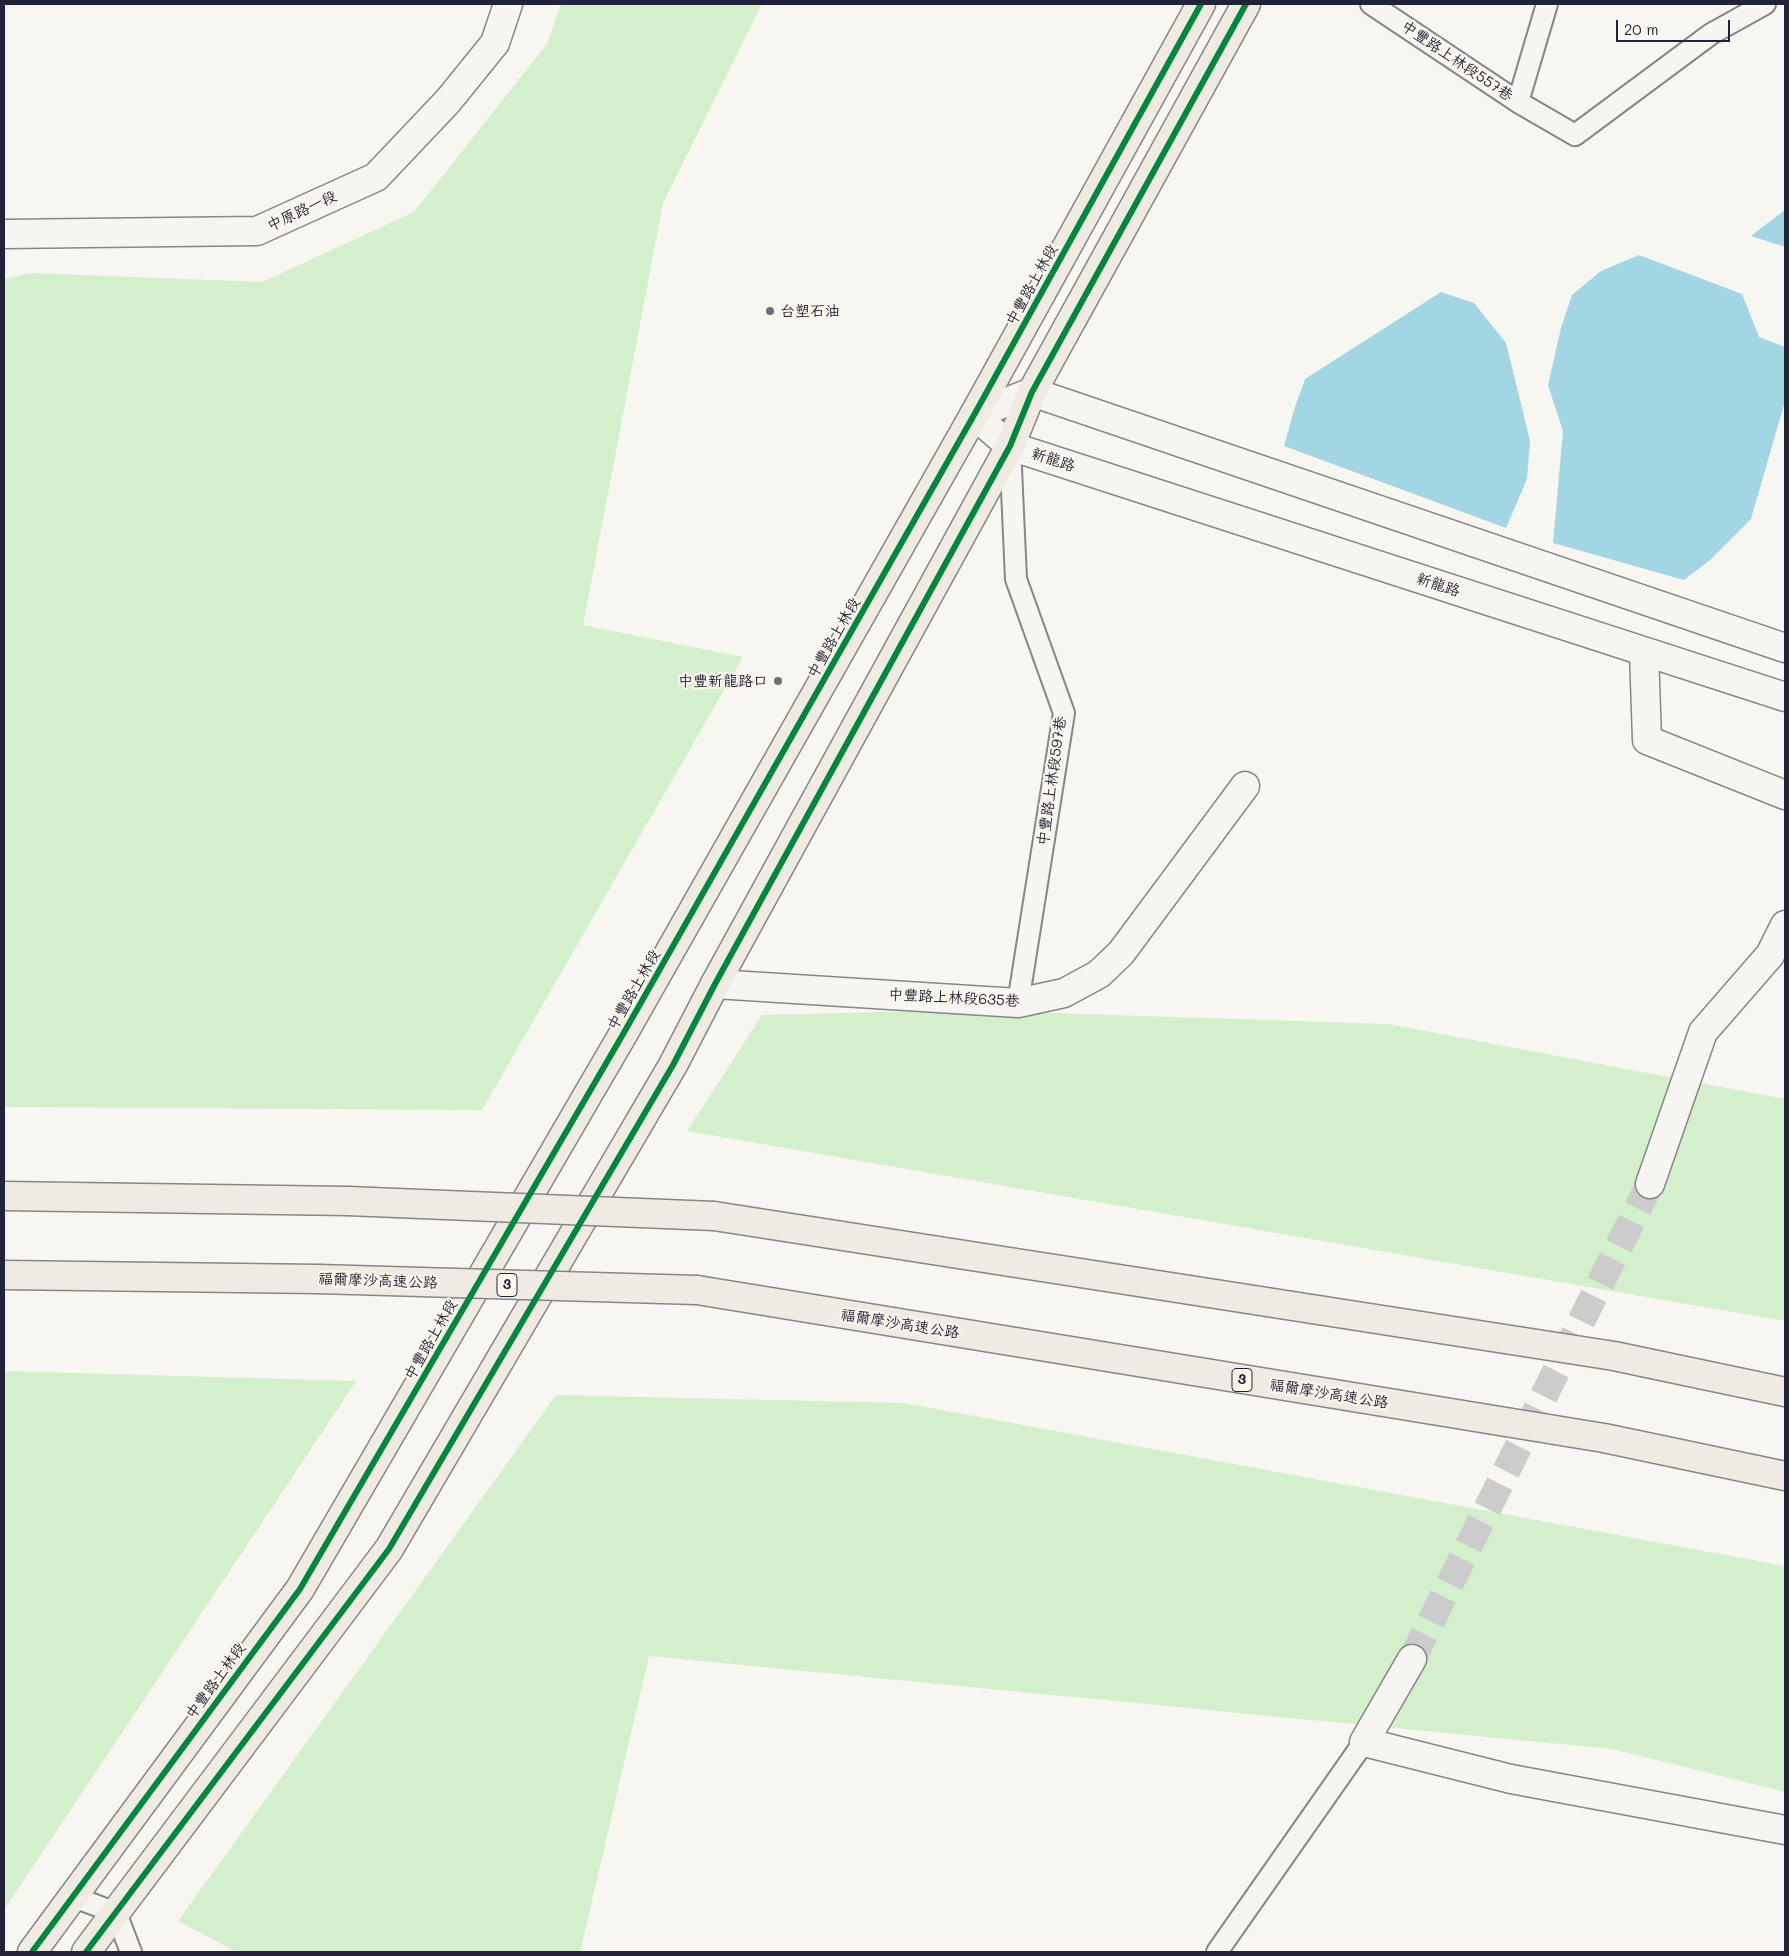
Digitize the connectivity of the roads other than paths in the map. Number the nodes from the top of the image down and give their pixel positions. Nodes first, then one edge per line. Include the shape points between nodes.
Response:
1 (508, 4) edge
2 (1201, 4) edge
3 (1246, 4) edge
4 (1370, 4) edge
5 (1547, 4) edge
6 (1765, 4) edge
7 (1518, 102) junction
8 (4, 234) edge
9 (1032, 392) junction
10 (974, 415) junction
11 (1010, 446) junction
12 (1785, 648) edge
13 (1644, 652) junction
14 (1785, 697) edge
15 (1245, 786) dead end
16 (1785, 796) edge
17 (1785, 925) edge
18 (715, 984) junction
19 (1018, 1003) junction
20 (1650, 1184) tunnel mouth
21 (4, 1196) edge
22 (4, 1275) edge
23 (1785, 1392) edge
24 (1785, 1476) edge
25 (1412, 1659) tunnel mouth
26 (1364, 1742) junction
27 (1785, 1830) edge
28 (74, 1897) junction
29 (116, 1913) junction
30 (32, 1952) edge
31 (86, 1952) edge
32 (131, 1952) edge
33 (1216, 1952) edge

1 - 8 street, 中原路一段 via 495,43 448,101 376,177 257,232
2 - 10 main road, 中豐路上林段 / 3
3 - 9 main road, 3
4 - 7 lane, 中豐路上林段557巷
5 - 7 lane
6 - 7 lane, 中豐路上林段557巷 via 1711,34 1575,135
9 - 10 street
9 - 11 main road, 3
9 - 12 street
10 - 11 street, 新龍路
10 - 28 main road, 中豐路上林段 / 3 via 622,1036 300,1589
11 - 13 street, 新龍路
11 - 18 main road, 3
11 - 19 lane, 中豐路上林段597巷 via 1016,579 1064,713
13 - 14 street, 新龍路
13 - 16 street via 1647,740
15 - 19 street, 中豐路上林段635巷 via 1116,958 1099,974 1064,993
17 - 20 street via 1770,955 1704,1032
18 - 19 street, 中豐路上林段635巷
18 - 29 main road, 3 via 673,1065 389,1550
21 - 23 main road, bridge via 348,1202 714,1216 1614,1356
22 - 24 main road, 福爾摩沙高速公路 / 3, bridge via 318,1279 697,1290 1604,1438
25 - 26 street
26 - 27 street via 1511,1779
26 - 33 lane
28 - 29 lane
28 - 30 main road, 中豐路上林段 / 3
29 - 31 main road, 3
29 - 32 lane

